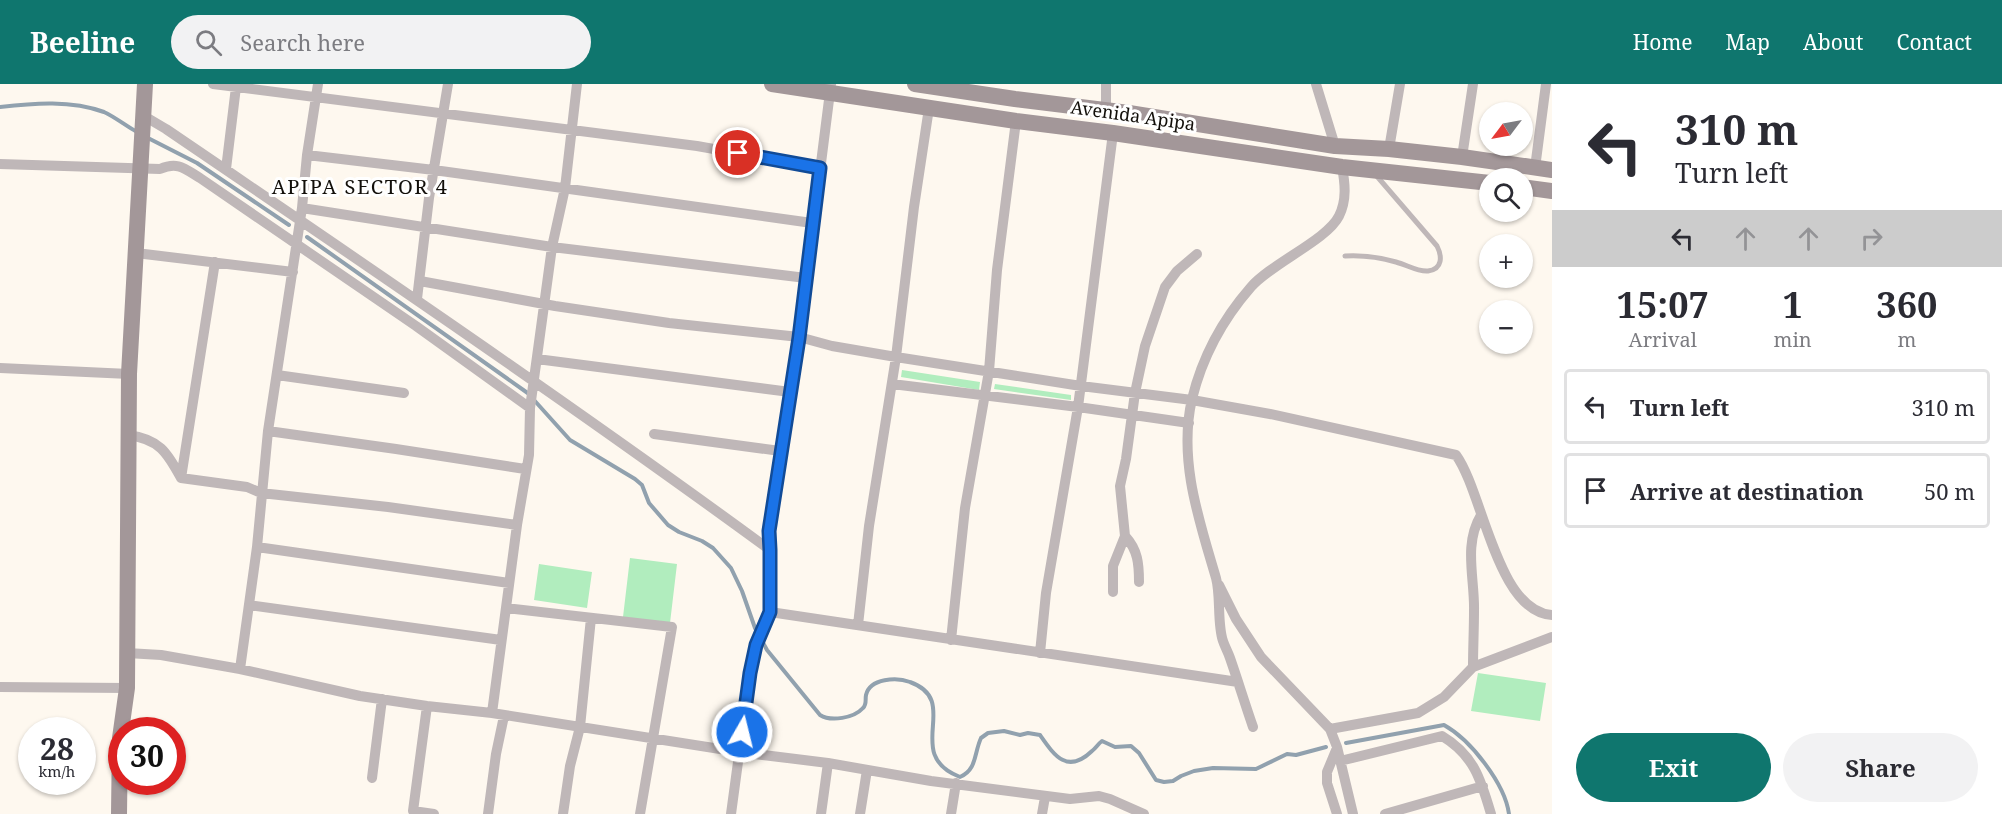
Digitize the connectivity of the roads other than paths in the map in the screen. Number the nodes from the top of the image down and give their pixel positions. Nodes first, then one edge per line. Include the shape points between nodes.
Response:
1 (145, 84) edge
2 (213, 84) edge
3 (318, 84) edge
4 (448, 84) edge
5 (577, 84) edge
6 (772, 84) edge
7 (915, 84) edge
8 (1106, 84) edge
9 (1316, 84) edge
10 (1400, 84) edge
11 (1473, 84) edge
12 (1546, 84) edge
13 (236, 87) junction
14 (831, 88) edge
15 (316, 98) junction
16 (929, 108) junction
17 (1106, 111) junction
18 (444, 113) junction
19 (144, 116) junction
20 (1016, 121) junction
21 (573, 131) junction
22 (1113, 133) junction
23 (1335, 146) junction
24 (1389, 149) junction
25 (307, 154) junction
26 (1462, 157) junction
27 (0, 164) edge
28 (1342, 167) junction
29 (141, 168) junction
30 (820, 168) junction
31 (1535, 168) junction
32 (226, 170) junction
33 (434, 170) junction
34 (1371, 170) junction
35 (1552, 170) edge
36 (1479, 182) edge
37 (565, 188) junction
38 (1533, 188) edge
39 (1552, 191) edge
40 (302, 208) junction
41 (300, 221) junction
42 (812, 224) junction
43 (427, 227) junction
44 (296, 245) junction
45 (552, 246) junction
46 (136, 253) junction
47 (1197, 254) dead end
48 (1345, 256) dead end
49 (215, 262) junction
50 (293, 272) junction
51 (806, 278) junction
52 (420, 281) junction
53 (417, 299) junction
54 (545, 303) junction
55 (799, 338) junction
56 (896, 357) junction
57 (537, 359) junction
58 (0, 368) edge
59 (989, 371) junction
60 (129, 374) junction
61 (277, 375) junction
62 (535, 381) junction
63 (892, 384) junction
64 (1081, 386) junction
65 (790, 392) junction
66 (404, 393) dead end
67 (1134, 393) junction
68 (985, 397) junction
69 (1192, 400) junction
70 (1078, 407) junction
71 (530, 408) junction
72 (1132, 415) junction
73 (1189, 423) junction
74 (268, 431) junction
75 (654, 434) dead end
76 (128, 435) junction
77 (780, 451) junction
78 (525, 470) junction
79 (181, 478) junction
80 (261, 493) junction
81 (1481, 515) junction
82 (517, 525) junction
83 (1125, 536) junction
84 (257, 547) junction
85 (770, 550) junction
86 (1216, 580) junction
87 (1139, 582) dead end
88 (509, 583) junction
89 (1113, 592) dead end
90 (249, 605) junction
91 (506, 608) junction
92 (770, 612) junction
93 (1552, 615) edge
94 (591, 618) junction
95 (858, 625) junction
96 (1552, 637) edge
97 (501, 640) junction
98 (951, 640) junction
99 (127, 653) junction
100 (1041, 653) junction
101 (1473, 667) junction
102 (240, 669) junction
103 (1238, 682) junction
104 (0, 687) edge
105 (127, 688) junction
106 (382, 699) junction
107 (427, 706) junction
108 (492, 713) junction
109 (504, 716) junction
110 (579, 727) junction
111 (1253, 727) dead end
112 (1330, 729) junction
113 (653, 738) junction
114 (1337, 747) junction
115 (739, 752) junction
116 (1340, 761) junction
117 (828, 763) junction
118 (867, 770) junction
119 (372, 778) dead end
120 (956, 783) junction
121 (1483, 786) junction
122 (1045, 797) junction
123 (1121, 810) edge
124 (119, 814) edge
125 (434, 814) edge
126 (488, 814) edge
127 (563, 814) edge
128 (640, 814) edge
129 (730, 814) edge
130 (821, 814) edge
131 (860, 814) edge
132 (951, 814) edge
133 (1042, 814) edge
134 (1144, 814) edge
135 (1337, 814) edge
136 (1353, 814) edge
137 (1385, 814) edge
138 (1491, 814) edge

1 - 19 street
2 - 13 street
3 - 15 street
4 - 18 street
5 - 21 street
6 - 14 street, Avenida Apipa
7 - 17 street, Avenida Apipa
8 - 17 street
9 - 23 street
10 - 24 street
11 - 26 street
12 - 31 street
13 - 15 street
13 - 32 street
14 - 16 street, Avenida Apipa
14 - 30 street
15 - 18 street
15 - 25 street
16 - 20 street, Avenida Apipa
16 - 56 street
17 - 23 street, Avenida Apipa
18 - 21 street
18 - 33 street
19 - 29 street
19 - 32 street
20 - 22 street, Avenida Apipa
20 - 59 street
21 - 30 street via 697,146
21 - 37 street
22 - 28 street, Avenida Apipa
22 - 64 street
23 - 24 street, Avenida Apipa
24 - 26 street, Avenida Apipa
25 - 33 street
25 - 40 street
26 - 31 street, Avenida Apipa
27 - 29 street
28 - 34 street, Avenida Apipa
28 - 69 street via 1344,203 1339,217 1326,232 1272,267 1252,286 1214,340
29 - 44 street via 177,165
29 - 46 street
30 - 42 street
31 - 35 street, Avenida Apipa
32 - 41 street
33 - 37 street
33 - 43 street
34 - 36 street, Avenida Apipa
34 - 48 lane via 1437,246 1441,262 1430,271 1420,271 1362,255
37 - 42 street
37 - 45 street
38 - 39 street
40 - 41 street
40 - 43 street
41 - 44 street
41 - 53 street
42 - 51 street
43 - 45 street
43 - 52 street
44 - 50 street
44 - 71 street
45 - 51 street
45 - 54 street
46 - 49 street
46 - 60 street
47 - 67 street via 1165,287
49 - 50 street
49 - 79 street
50 - 61 street
51 - 55 street
52 - 53 street
52 - 54 street
53 - 62 street
54 - 55 street
54 - 57 street
55 - 56 street
55 - 65 street
56 - 59 street
56 - 63 street
57 - 62 street
57 - 65 street
58 - 60 street
59 - 64 street
59 - 68 street
60 - 76 street
61 - 66 street
61 - 74 street
62 - 71 street
62 - 85 street
63 - 68 street
63 - 95 street
64 - 67 street
64 - 70 street
65 - 77 street
67 - 69 street
67 - 72 street
68 - 70 street
68 - 98 street via 965,508
69 - 73 street
69 - 81 street via 1456,454 1469,477
70 - 72 street
70 - 100 street via 1046,593
71 - 78 street
72 - 73 street
72 - 83 street via 1120,486
73 - 86 street via 1191,488
74 - 78 street
74 - 80 street
75 - 77 street
76 - 79 street via 155,443 166,452
76 - 99 street
77 - 85 street
78 - 82 street
79 - 80 street via 247,487
80 - 82 street
80 - 84 street
81 - 93 street via 1511,585 1530,607 1540,614
81 - 101 street via 1475,524 1471,553
82 - 88 street
83 - 87 street via 1136,552
83 - 89 street via 1113,566
84 - 88 street
84 - 90 street
85 - 92 street
86 - 103 street via 1222,639
86 - 112 street via 1261,657
88 - 91 street
90 - 97 street
90 - 102 street
91 - 94 street
91 - 97 street
92 - 95 street
92 - 115 street via 756,645
94 - 110 street
94 - 113 street via 672,627
95 - 98 street
96 - 101 street
97 - 108 street
98 - 100 street
99 - 102 street
99 - 105 street
100 - 103 street
101 - 112 street via 1444,697 1418,713
102 - 106 street
103 - 111 street
104 - 105 street
105 - 124 street via 120,747
106 - 107 street
106 - 119 street
107 - 108 street
107 - 125 street via 413,811
108 - 109 street
109 - 110 street
109 - 126 street
110 - 113 street
110 - 127 street
112 - 114 street
113 - 115 street
113 - 128 street
114 - 116 street
114 - 135 street via 1327,783
115 - 117 street
115 - 129 street
116 - 121 street via 1442,736 1467,757
116 - 136 street
117 - 118 street
117 - 130 street
118 - 120 street
118 - 131 street
120 - 122 street
120 - 132 street
121 - 137 street
121 - 138 street
122 - 123 street via 1099,796 1110,799
122 - 133 street
123 - 134 street

